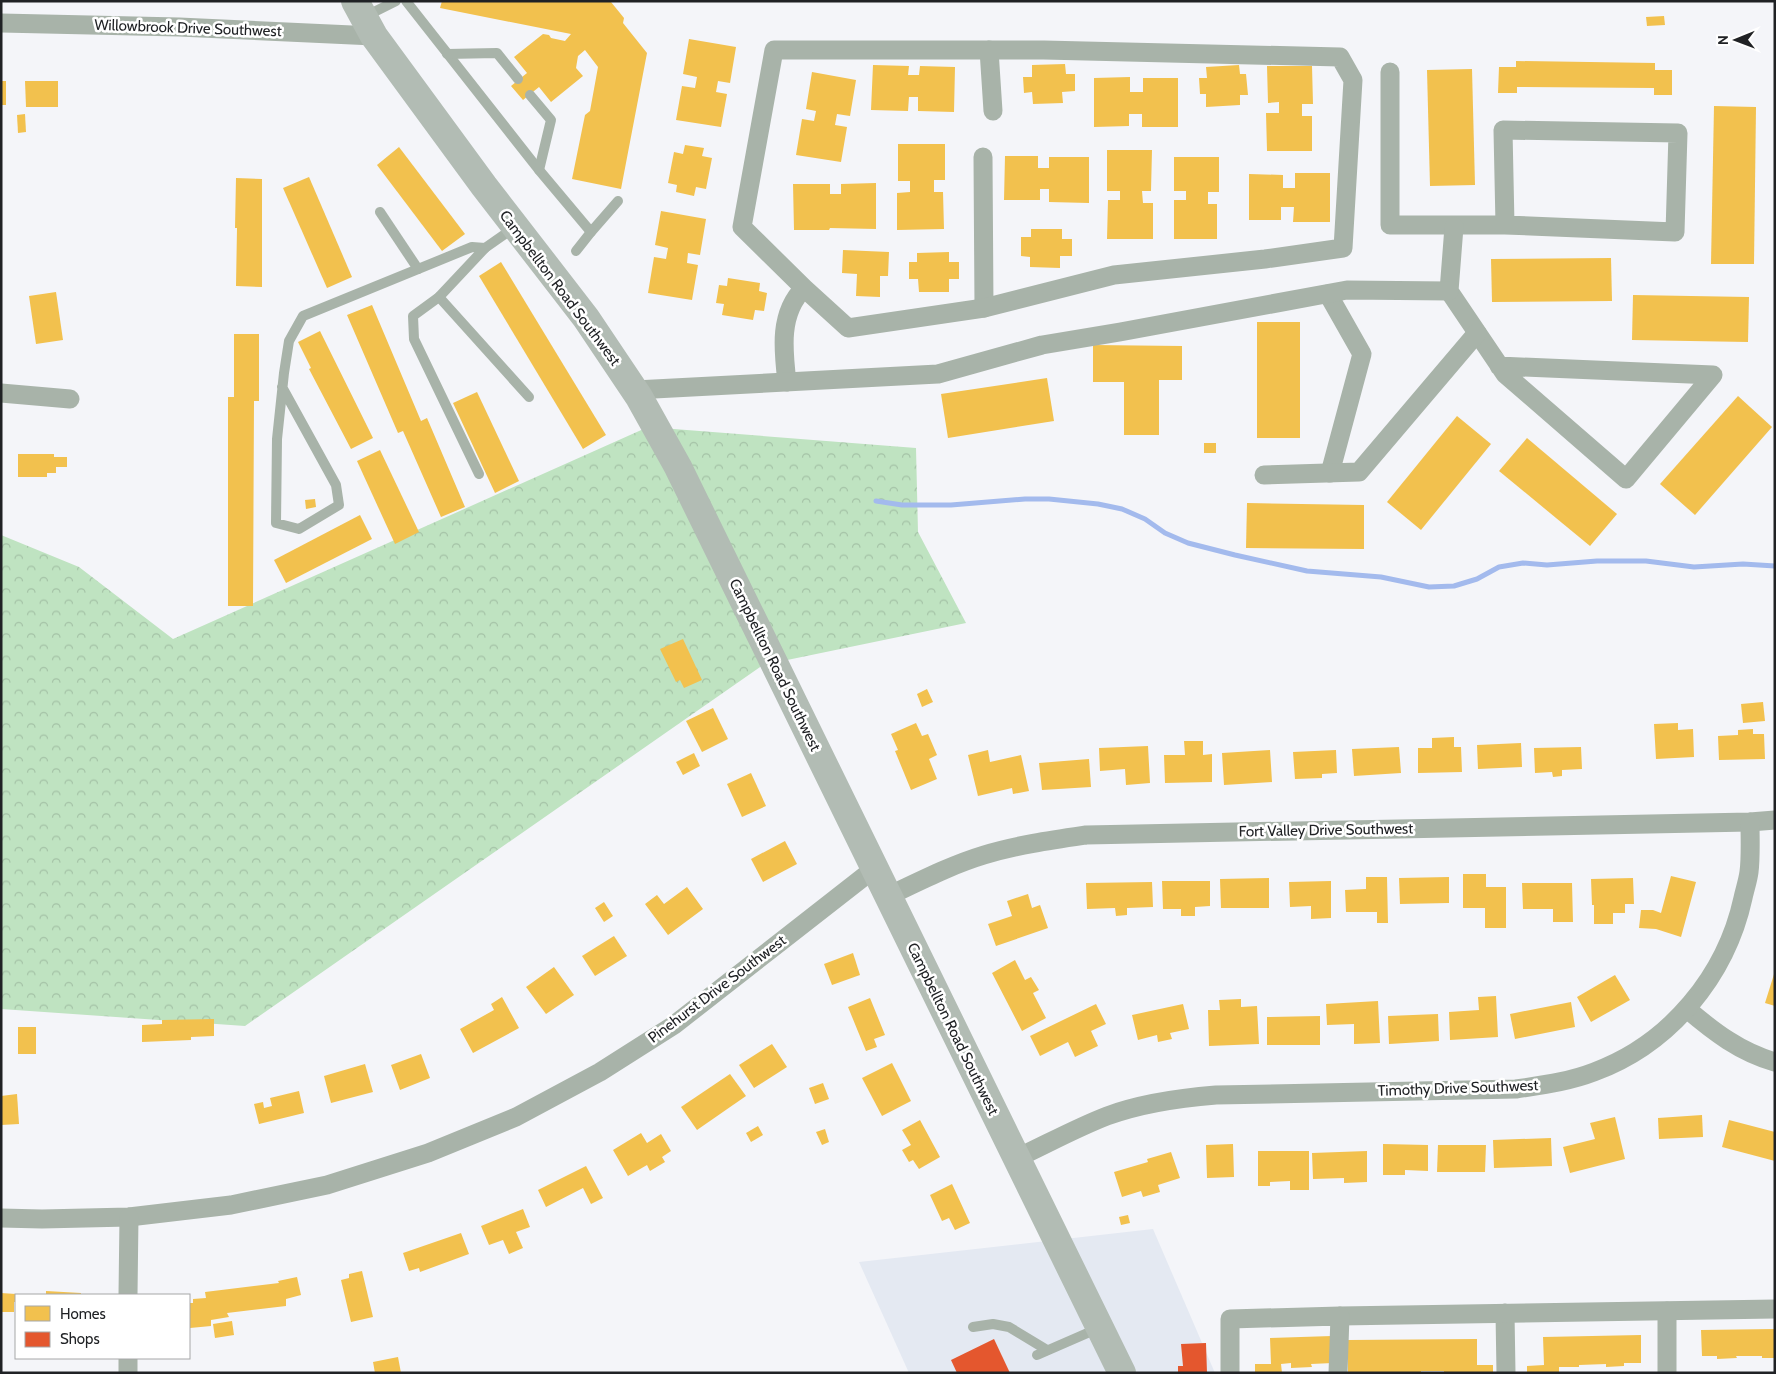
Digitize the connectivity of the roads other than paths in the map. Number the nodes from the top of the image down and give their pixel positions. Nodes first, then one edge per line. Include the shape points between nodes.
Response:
1 (396, 1) edge
2 (406, 1) edge
3 (364, 18) edge
4 (1, 23) edge
5 (989, 50) junction
6 (447, 54) junction
7 (1390, 72) dead end
8 (518, 79) dead end
9 (530, 95) dead end
10 (993, 111) dead end
11 (982, 157) dead end
12 (539, 170) junction
13 (618, 201) dead end
14 (380, 212) dead end
15 (1505, 225) junction
16 (516, 226) junction
17 (1454, 226) junction
18 (591, 232) junction
19 (485, 248) junction
20 (576, 251) dead end
21 (418, 269) junction
22 (804, 288) junction
23 (1449, 291) junction
24 (1328, 294) junction
25 (439, 297) junction
26 (984, 308) junction
27 (1477, 333) junction
28 (1499, 366) junction
29 (787, 382) junction
30 (282, 387) junction
31 (635, 390) junction
32 (1, 393) edge
33 (529, 397) dead end
34 (70, 399) dead end
35 (1330, 473) junction
36 (478, 474) dead end
37 (1264, 475) dead end
38 (1775, 820) edge
39 (1750, 822) junction
40 (875, 868) junction
41 (888, 896) junction
42 (1687, 1009) junction
43 (1775, 1062) edge
44 (1017, 1158) junction
45 (128, 1217) junction
46 (1, 1218) edge
47 (128, 1294) edge
48 (1775, 1309) edge
49 (1667, 1310) junction
50 (1505, 1313) junction
51 (1340, 1316) junction
52 (974, 1327) dead end
53 (1100, 1328) junction
54 (1047, 1350) junction
55 (1037, 1355) dead end
56 (128, 1359) edge
57 (128, 1373) edge
58 (1122, 1373) edge
59 (1230, 1373) edge
60 (1338, 1373) edge
61 (1506, 1373) edge
62 (1667, 1373) edge

1 - 3 lane
2 - 6 lane
3 - 4 street, Willowbrook Drive Southwest via 179,27
3 - 16 main road, Campbellton Road Southwest
5 - 10 street
5 - 22 street via 774,50 742,227
5 - 26 street via 1340,58 1353,80 1343,248 1114,275
6 - 8 lane via 497,53
6 - 12 lane
7 - 17 street via 1390,225
9 - 12 lane via 551,120
11 - 26 street
12 - 18 lane
13 - 18 lane
14 - 21 lane
15 - 15 street via 1503,130 1678,133 1675,232
15 - 17 street
16 - 19 lane
16 - 31 main road, Campbellton Road Southwest via 586,318
17 - 23 street
18 - 20 lane
19 - 21 lane via 472,247
19 - 25 lane
21 - 30 lane via 303,316 289,341
22 - 26 street via 848,328
22 - 29 street via 796,296 786,317 784,354
23 - 24 street via 1347,290
23 - 27 street
24 - 29 street via 1042,345 938,374
24 - 35 street via 1362,354
25 - 33 lane
25 - 36 lane via 413,316 414,339
27 - 28 street
27 - 35 street via 1359,472
28 - 28 street via 1504,374 1626,479 1712,375
29 - 31 street
30 - 30 lane via 277,439 276,523 299,529 339,505 336,485
31 - 40 main road, Campbellton Road Southwest via 678,467
32 - 34 street
35 - 37 street
38 - 39 street, Fort Valley Drive Southwest
39 - 41 street, Fort Valley Drive Southwest via 1086,835 1035,842 984,855
39 - 42 street, Timothy Drive Southwest via 1749,873 1738,922 1717,968
40 - 41 main road, Campbellton Road Southwest
40 - 45 street, Pinehurst Drive Southwest via 674,1025 600,1072 516,1117 428,1153 327,1185 231,1205
41 - 44 main road, Campbellton Road Southwest
42 - 43 street via 1743,1051
42 - 44 street, Timothy Drive Southwest via 1629,1056 1594,1072 1558,1083 1516,1088 1178,1098 1107,1116
44 - 53 main road, Campbellton Road Southwest
45 - 46 street, Pinehurst Drive Southwest
45 - 47 street
48 - 49 street
49 - 50 street
49 - 62 street
50 - 51 street
50 - 61 street
51 - 59 street via 1230,1319
51 - 60 street
52 - 54 lane via 993,1324 1009,1327
53 - 54 lane
53 - 58 main road, Campbellton Road Southwest
54 - 55 lane
56 - 57 street

